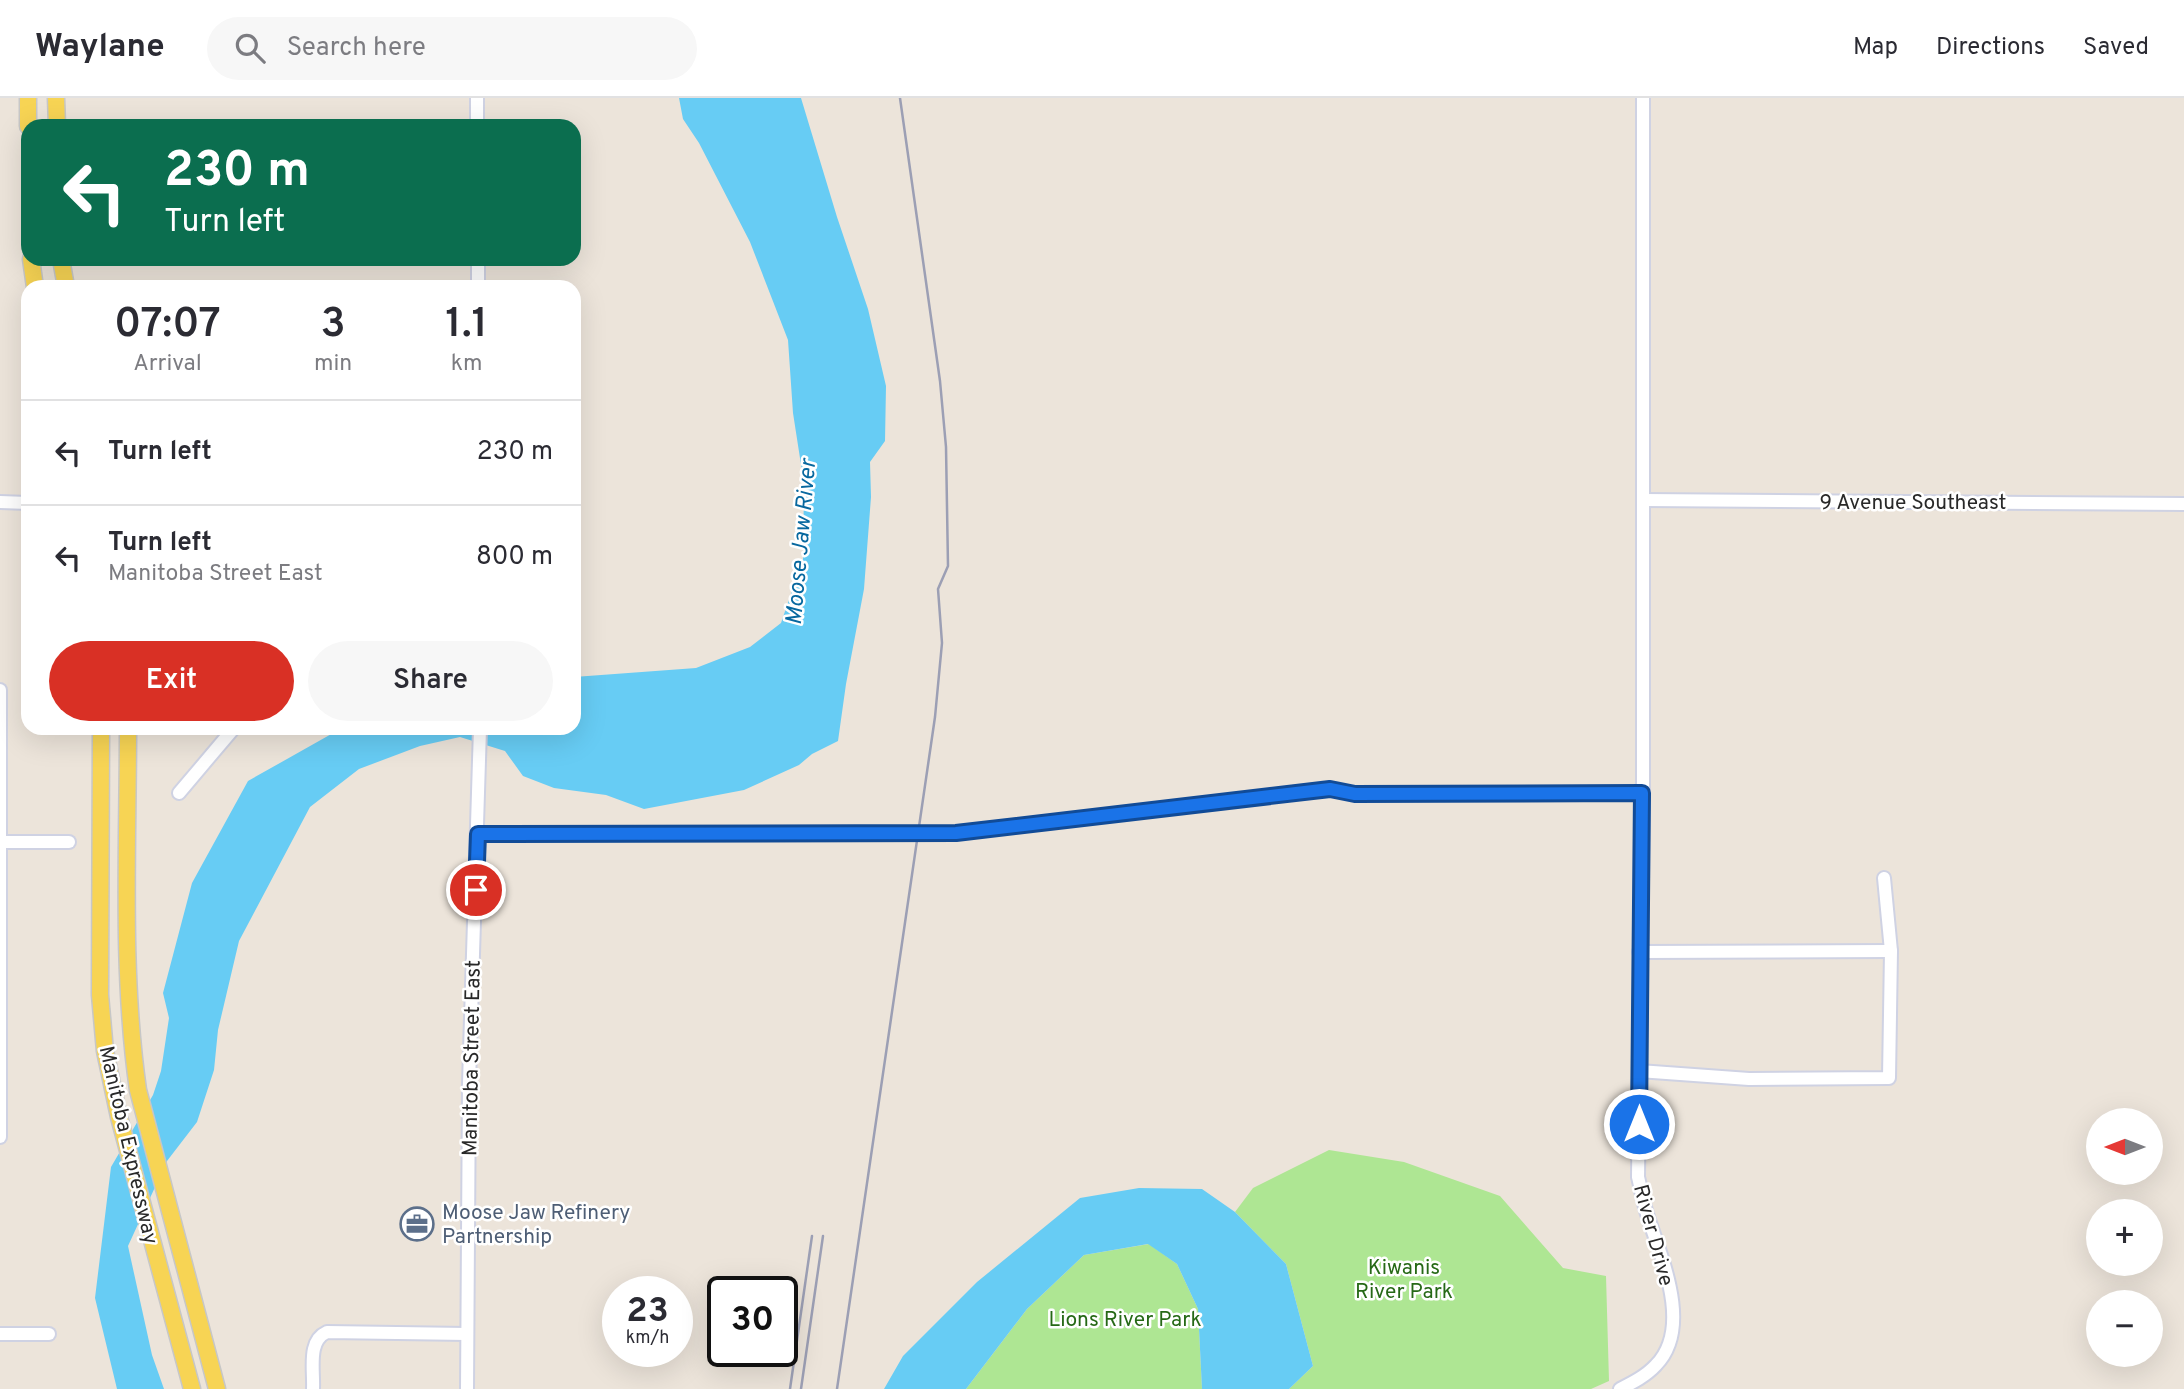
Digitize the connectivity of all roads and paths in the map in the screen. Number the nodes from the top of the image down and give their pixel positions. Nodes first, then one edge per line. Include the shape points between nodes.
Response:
1 (28, 98) edge
2 (57, 98) edge
3 (477, 98) edge
4 (1643, 98) edge
5 (28, 119) edge
6 (57, 119) edge
7 (477, 119) edge
8 (1643, 500) junction
9 (0, 502) edge
10 (21, 503) edge
11 (2184, 503) edge
12 (0, 691) edge
13 (101, 735) edge
14 (128, 735) edge
15 (228, 735) edge
16 (480, 735) edge
17 (179, 793) dead end
18 (1642, 799) junction
19 (478, 834) junction
20 (1, 842) edge
21 (69, 842) dead end
22 (1884, 878) dead end
23 (1891, 951) junction
24 (1639, 952) junction
25 (1639, 1071) junction
26 (0, 1094) edge
27 (0, 1136) edge
28 (0, 1334) edge
29 (49, 1334) dead end
30 (467, 1334) junction
31 (192, 1389) edge
32 (217, 1389) edge
33 (313, 1389) edge
34 (467, 1389) edge
35 (1619, 1389) edge

1 - 5 main road
2 - 6 main road
3 - 7 street
4 - 8 street, River Drive
8 - 11 street, 9 Avenue Southeast
8 - 18 street, River Drive
9 - 10 street
12 - 20 street
13 - 31 main road, Manitoba Expressway via 100,995 106,1051 119,1117
14 - 32 main road, Manitoba Expressway via 131,1046 138,1090
15 - 17 street
16 - 19 street, Manitoba Street East
18 - 19 street via 1355,794 1330,789 956,833
18 - 24 street, River Drive
19 - 30 street, Manitoba Street East via 469,1083
20 - 21 street
20 - 26 street
22 - 23 street
23 - 24 street
23 - 25 street via 1889,1078 1749,1079
24 - 25 street, River Drive
25 - 35 street, River Drive via 1639,1177 1668,1281 1673,1330 1657,1364
26 - 27 street
28 - 29 street
30 - 33 street via 327,1332 318,1336 314,1345
30 - 34 street, Manitoba Street East

